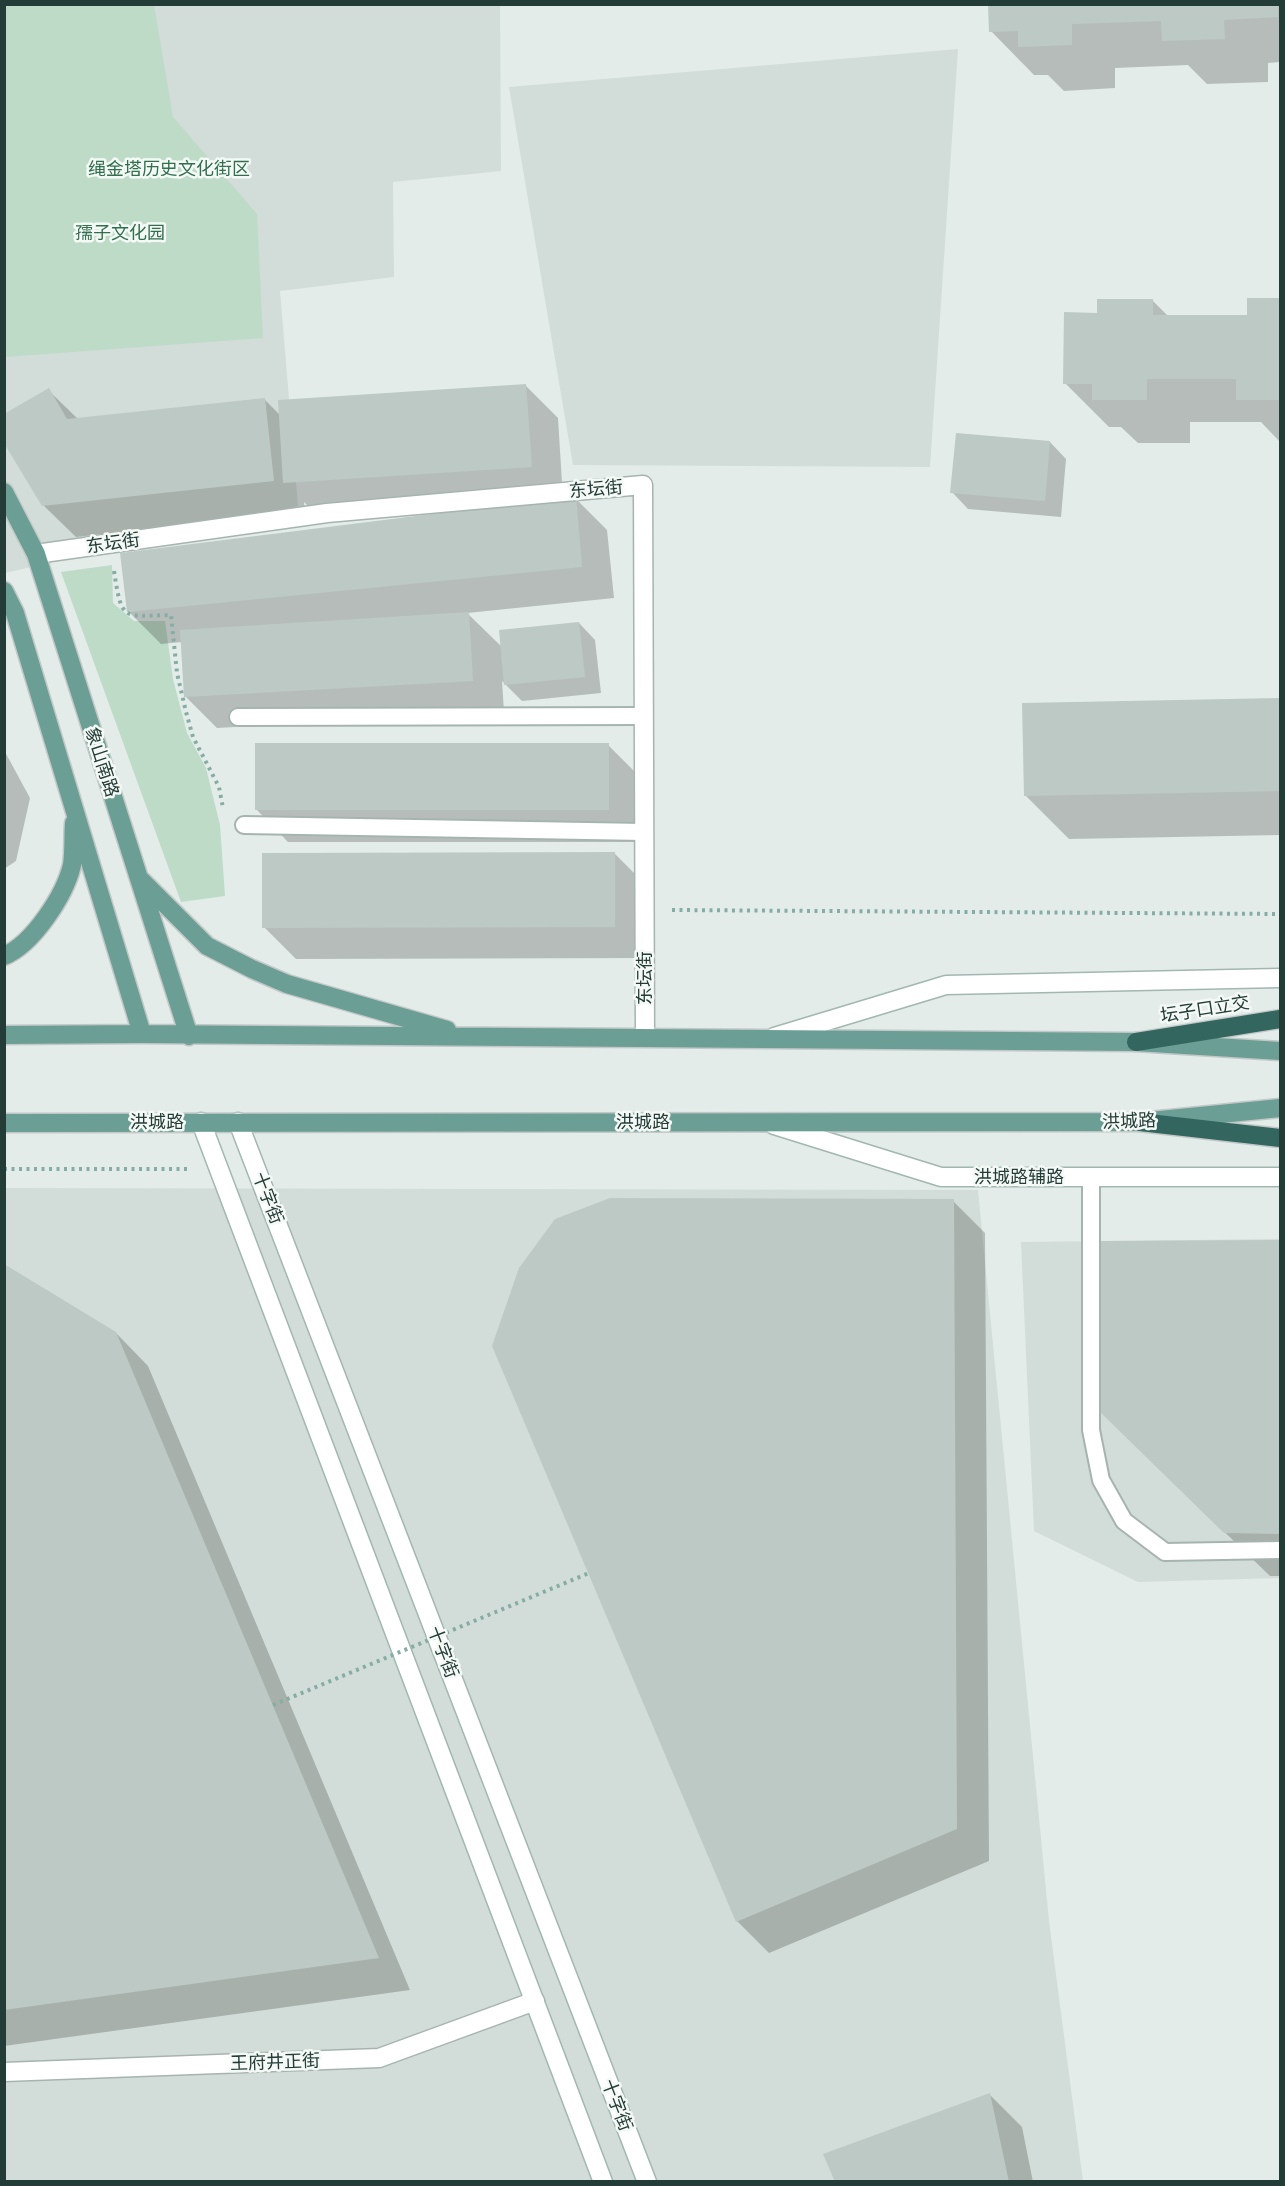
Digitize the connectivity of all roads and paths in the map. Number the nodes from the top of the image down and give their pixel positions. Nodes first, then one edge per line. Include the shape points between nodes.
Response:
1 (4, 492) edge
2 (110, 544) junction
3 (36, 554) junction
4 (4, 591) edge
5 (644, 716) junction
6 (238, 717) dead end
7 (75, 809) junction
8 (244, 825) joint
9 (644, 832) junction
10 (138, 877) junction
11 (645, 910) junction
12 (1281, 914) edge
13 (4, 956) edge
14 (1281, 978) edge
15 (1281, 1019) edge
16 (142, 1034) junction
17 (4, 1035) edge
18 (189, 1036) junction
19 (468, 1037) junction
20 (645, 1037) junction
21 (769, 1039) junction
22 (1136, 1042) junction
23 (1281, 1051) edge
24 (1281, 1108) edge
25 (201, 1122) junction
26 (238, 1122) junction
27 (766, 1122) junction
28 (1140, 1122) junction
29 (4, 1123) edge
30 (1281, 1138) edge
31 (4, 1169) edge
32 (219, 1169) junction
33 (1091, 1177) junction
34 (1281, 1177) edge
35 (1281, 1550) edge
36 (589, 1573) dead end
37 (273, 1705) dead end
38 (535, 2001) junction
39 (4, 2072) edge
40 (603, 2181) edge
41 (647, 2181) edge

1 - 3 main road, 象山南路
2 - 3 main road, 东坛街
2 - 5 main road, 东坛街 via 327,513 643,485
2 - 8 path via 124,611 134,616 171,615 177,673 193,737 219,787 227,827
3 - 10 main road, 象山南路
4 - 7 main road via 15,613
5 - 6 lane
5 - 9 main road, 东坛街
7 - 13 main road via 72,865 61,893 45,919 15,951
7 - 16 main road
8 - 9 lane
9 - 11 main road, 东坛街
10 - 18 main road, 象山南路
10 - 19 main road via 207,946 252,969 287,984
11 - 12 path
11 - 20 main road, 东坛街
14 - 21 main road via 946,985
15 - 22 highway, 坛子口立交
16 - 17 main road
16 - 18 main road
18 - 19 main road
19 - 20 main road
20 - 21 main road
21 - 22 main road
22 - 23 main road
24 - 28 main road, 洪城路
25 - 26 main road, 洪城路
25 - 29 main road, 洪城路
25 - 32 main road, 十字街
26 - 27 main road, 洪城路
26 - 41 main road, 十字街
27 - 28 main road, 洪城路
27 - 33 main road, 洪城路辅路 via 940,1177
28 - 30 highway
31 - 32 path
32 - 38 main road, 十字街
33 - 34 main road, 洪城路辅路
33 - 35 lane via 1091,1430 1101,1480 1124,1521 1165,1552
36 - 37 path, bridge
38 - 39 main road, 王府井正街 via 379,2058
38 - 40 main road, 十字街

